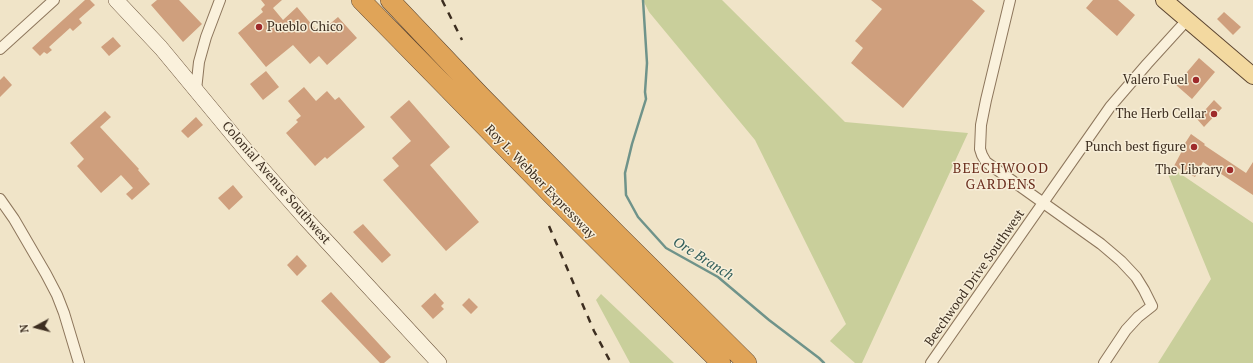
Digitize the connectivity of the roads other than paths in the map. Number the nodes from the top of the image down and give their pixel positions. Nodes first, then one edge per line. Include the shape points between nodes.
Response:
1 (54, 0) edge
2 (116, 0) edge
3 (220, 0) edge
4 (361, 0) edge
5 (390, 0) edge
6 (1010, 0) edge
7 (1164, 0) edge
8 (1187, 20) junction
9 (0, 49) edge
10 (1253, 76) edge
11 (196, 90) junction
12 (0, 198) edge
13 (1044, 203) junction
14 (79, 363) edge
15 (439, 363) edge
16 (721, 363) edge
17 (747, 363) edge
18 (931, 363) edge
19 (1104, 363) edge

1 - 9 street
2 - 11 main road, Colonial Avenue Southwest
3 - 11 street via 201,56
4 - 16 highway, Roy L. Webber Expressway
5 - 17 highway, Roy L. Webber Expressway via 480,95
6 - 13 street via 984,106 980,149 986,162
7 - 8 main road
8 - 10 main road
8 - 13 street, Beechwood Drive Southwest via 1110,107
11 - 15 main road, Colonial Avenue Southwest via 306,219
12 - 14 street via 57,295
13 - 18 street, Beechwood Drive Southwest
13 - 19 street via 1121,261 1136,277 1152,306 1126,330

